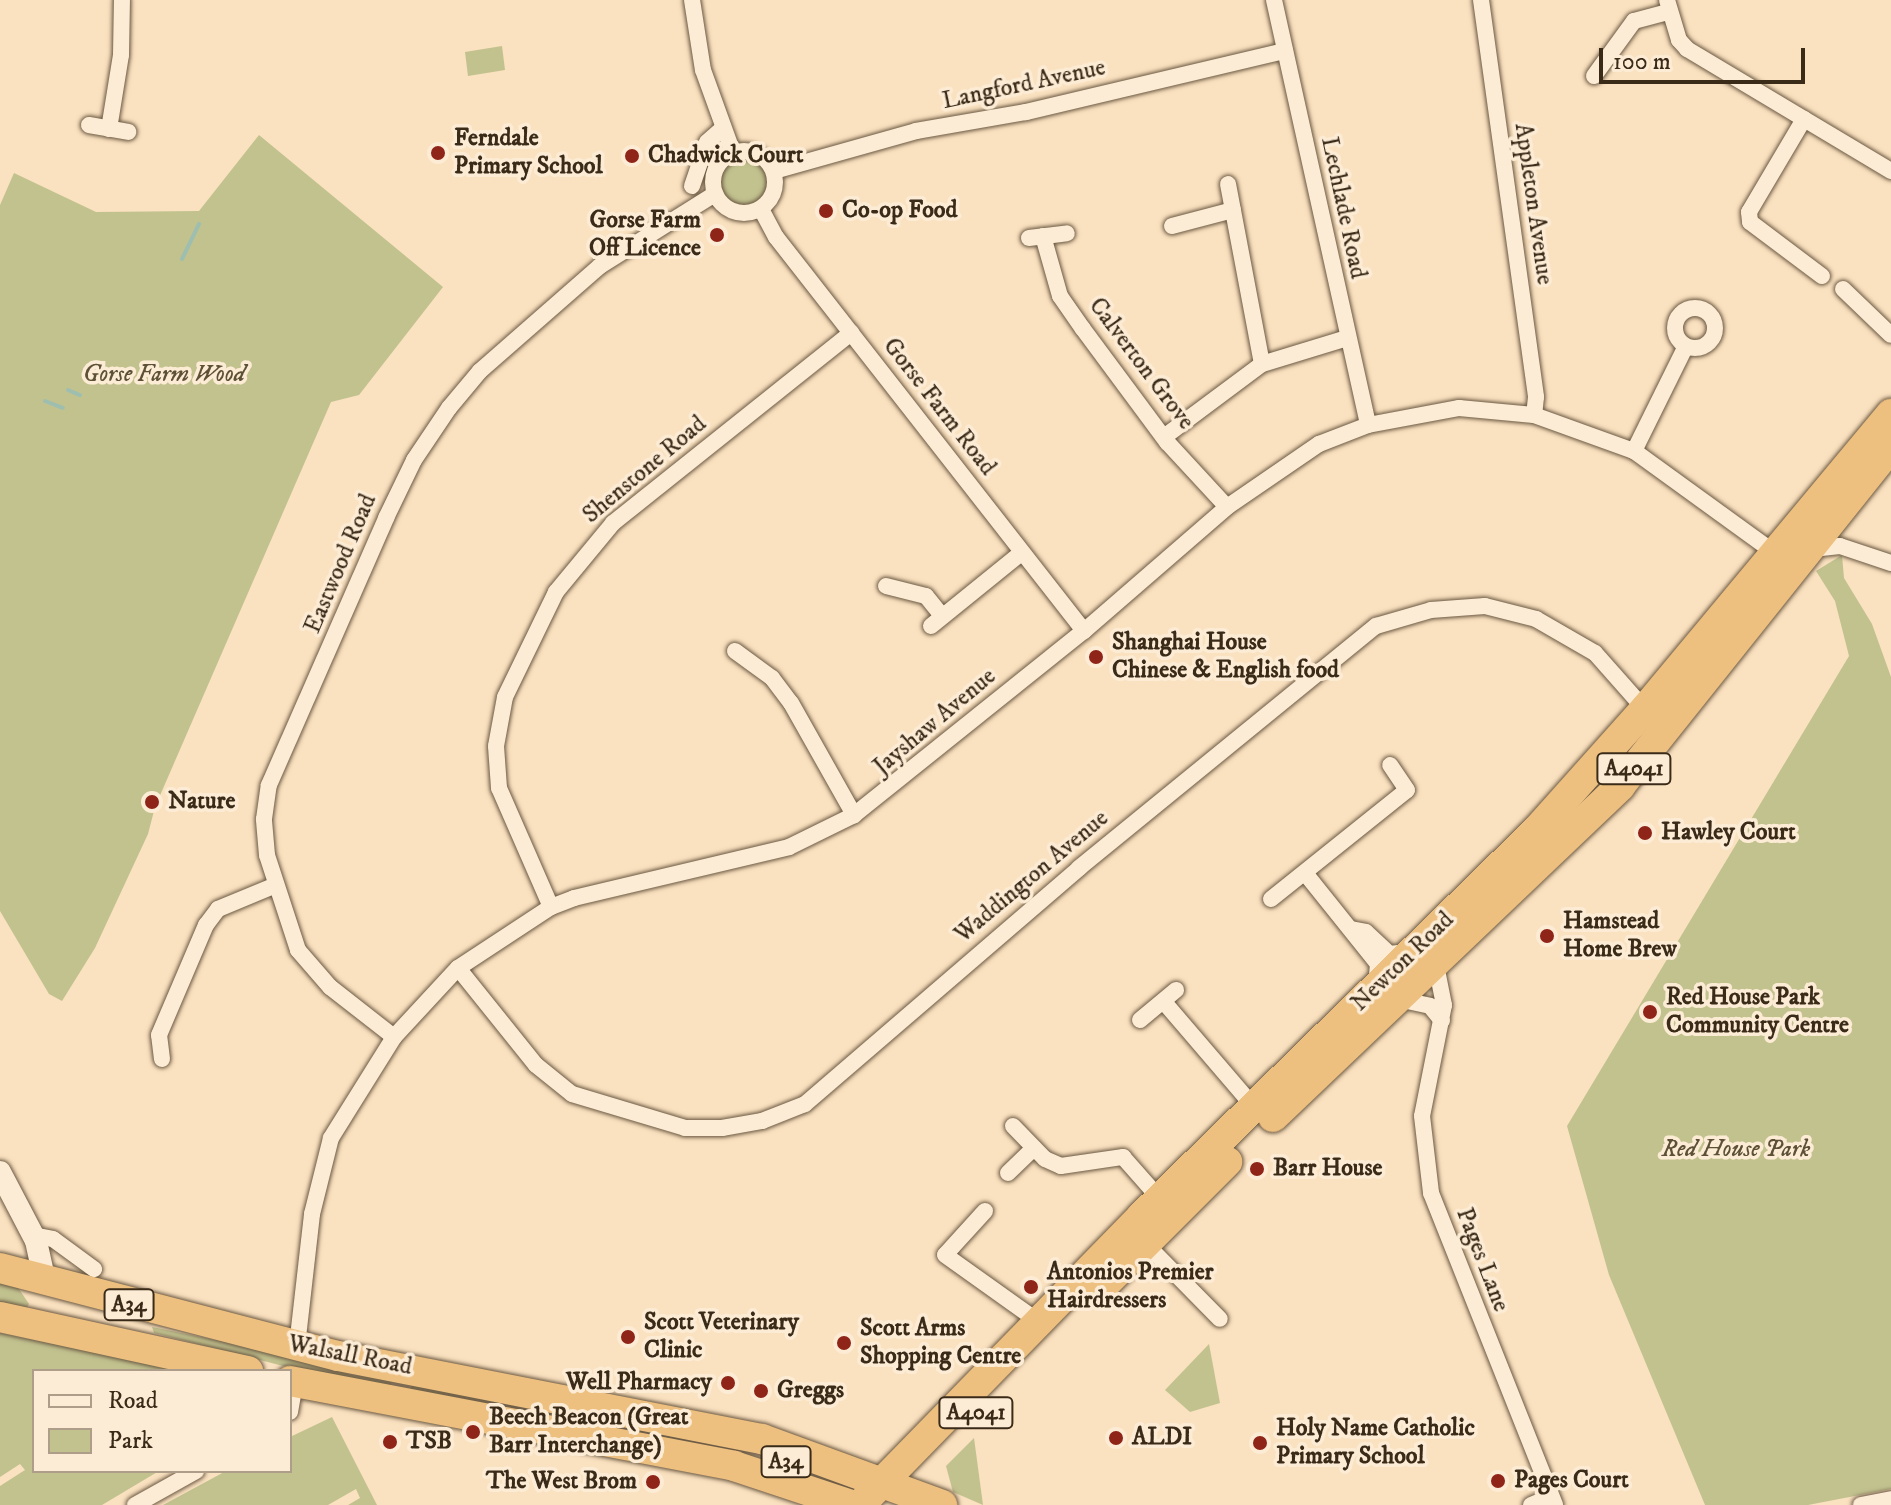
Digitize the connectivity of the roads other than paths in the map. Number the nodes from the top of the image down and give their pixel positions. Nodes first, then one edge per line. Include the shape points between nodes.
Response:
1 (122, 0) edge
2 (692, 0) edge
3 (1274, 0) edge
4 (1481, 0) edge
5 (1668, 6) edge
6 (1285, 51) junction
7 (1594, 76) dead end
8 (1804, 119) junction
9 (89, 125) dead end
10 (109, 129) junction
11 (722, 129) junction
12 (128, 132) dead end
13 (733, 153) junction
14 (774, 171) junction
15 (1891, 171) edge
16 (1228, 184) dead end
17 (692, 186) dead end
18 (715, 194) junction
19 (761, 209) junction
20 (1233, 210) junction
21 (1172, 226) dead end
22 (1067, 233) dead end
23 (1822, 276) dead end
24 (1843, 289) dead end
25 (851, 333) junction
26 (1891, 335) edge
27 (1347, 338) junction
28 (1686, 346) dead end
29 (1262, 364) junction
30 (1891, 414) edge
31 (1534, 415) junction
32 (1368, 425) junction
33 (1164, 437) junction
34 (1891, 447) edge
35 (1634, 451) junction
36 (1227, 507) junction
37 (1839, 512) junction
38 (1808, 551) junction
39 (1860, 551) junction
40 (1021, 553) junction
41 (1775, 553) junction
42 (1891, 563) edge
43 (886, 586) dead end
44 (1084, 631) junction
45 (735, 651) dead end
46 (1703, 687) junction
47 (1646, 708) junction
48 (1651, 750) junction
49 (1390, 765) dead end
50 (854, 815) junction
51 (1305, 873) junction
52 (276, 885) junction
53 (1271, 899) dead end
54 (551, 907) junction
55 (1351, 929) junction
56 (1428, 955) junction
57 (458, 968) junction
58 (1386, 994) junction
59 (1140, 1020) dead end
60 (1442, 1021) junction
61 (394, 1037) junction
62 (162, 1059) dead end
63 (1254, 1107) junction
64 (1013, 1126) dead end
65 (1034, 1148) junction
66 (0, 1172) edge
67 (1008, 1173) dead end
68 (1160, 1199) junction
69 (985, 1211) dead end
70 (33, 1235) junction
71 (1146, 1244) junction
72 (85, 1269) dead end
73 (24, 1276) edge
74 (0, 1317) edge
75 (1220, 1319) dead end
76 (1039, 1322) junction
77 (297, 1346) junction
78 (219, 1364) junction
79 (407, 1367) junction
80 (240, 1369) edge
81 (292, 1392) edge
82 (400, 1404) junction
83 (635, 1414) junction
84 (639, 1448) junction
85 (192, 1473) edge
86 (815, 1498) edge
87 (880, 1499) edge
88 (1891, 1499) edge
89 (1552, 1501) edge
90 (135, 1505) edge
91 (942, 1505) edge
92 (1531, 1505) edge
93 (1861, 1505) edge

1 - 10 street via 121,55
2 - 11 street via 703,70
3 - 6 street, Lechlade Road
4 - 31 street, Appleton Avenue via 1536,397
5 - 7 street via 1634,21
5 - 8 street via 1687,49
6 - 14 street, Langford Avenue via 1026,112 916,131
6 - 27 street, Lechlade Road
8 - 15 street
8 - 23 street via 1749,212 1750,222
9 - 10 street
10 - 12 street
11 - 13 street
11 - 17 street via 707,142
13 - 14 street via 753,151
13 - 18 street via 715,170
14 - 19 street via 776,186
16 - 20 street
18 - 19 street via 740,213
18 - 52 street, Eastwood Road via 647,233 558,302 480,371 414,460 269,785 264,819
19 - 25 street, Gorse Farm Road
20 - 21 street
20 - 29 street
22 - 33 street, Calverton Grove via 1036,237 1060,296
24 - 26 street
25 - 40 street, Gorse Farm Road
25 - 54 street, Shenstone Road via 613,523 556,592 505,697 496,746 499,788
27 - 29 street
27 - 32 street, Lechlade Road
28 - 35 street
29 - 33 street
30 - 41 highway, Newton Road / A4041
31 - 32 street, Jayshaw Avenue via 1459,408
31 - 35 street, Jayshaw Avenue
32 - 36 street, Jayshaw Avenue via 1284,463
33 - 36 street, Calverton Grove
34 - 37 highway, Newton Road / A4041
35 - 41 street, Jayshaw Avenue
36 - 44 street, Jayshaw Avenue
37 - 38 highway, Newton Road / A4041
37 - 39 street via 1841,527
38 - 39 street via 1840,546
38 - 46 highway, Newton Road / A4041
39 - 42 street
40 - 43 street via 936,621 926,596
40 - 44 street, Gorse Farm Road
41 - 47 highway, Newton Road / A4041
44 - 50 street, Jayshaw Avenue
45 - 50 street via 772,678 791,703
46 - 47 street via 1666,710
46 - 48 highway, Newton Road / A4041
47 - 48 street via 1656,732
47 - 56 highway, Newton Road / A4041
47 - 57 street, Waddington Avenue via 1595,653 1536,619 1485,606 1431,610 1376,626 1079,868 805,1104 762,1121 685,1128 572,1094 536,1065
48 - 56 highway, Newton Road / A4041
49 - 51 street via 1407,790
50 - 54 street, Jayshaw Avenue via 789,847 625,883
51 - 53 street
51 - 55 street
52 - 61 street, Eastwood Road via 298,950 330,987
52 - 62 street via 218,909 206,925 159,1035
54 - 57 street, Jayshaw Avenue
55 - 56 street via 1366,932 1390,954
55 - 58 street via 1378,964
56 - 58 highway, Newton Road / A4041
56 - 60 street, Pages Lane via 1444,1005
57 - 61 street, Jayshaw Avenue
58 - 60 street via 1430,1006
58 - 63 highway, Newton Road / A4041
58 - 71 highway, Newton Road / A4041
59 - 63 street via 1170,996
60 - 89 street, Pages Lane via 1422,1116 1431,1193
61 - 77 street, Jayshaw Avenue via 331,1138 312,1214
63 - 68 highway, Newton Road / A4041
64 - 65 street
65 - 67 street
65 - 68 street via 1061,1166 1123,1157
66 - 70 main road
68 - 76 highway, Newton Road / A4041
69 - 76 street via 945,1255
70 - 72 street via 53,1239
70 - 73 main road
71 - 75 street
71 - 87 highway, Newton Road / A4041
73 - 77 highway, Walsall Road / A34
73 - 78 highway via 49,1308
74 - 78 highway, A34
76 - 87 highway, Newton Road / A4041
77 - 79 highway, Walsall Road / A34
78 - 80 highway, A34
79 - 82 highway
79 - 83 highway, Walsall Road / A34
81 - 82 highway, Walsall Road / A34
82 - 84 highway, Walsall Road / A34
83 - 84 highway via 649,1433
83 - 87 highway, Walsall Road / A34 via 774,1443
84 - 86 highway, Walsall Road / A34 via 734,1466
85 - 90 street
86 - 87 highway, Walsall Road / A34
87 - 91 highway, A34
88 - 93 street
89 - 92 street

